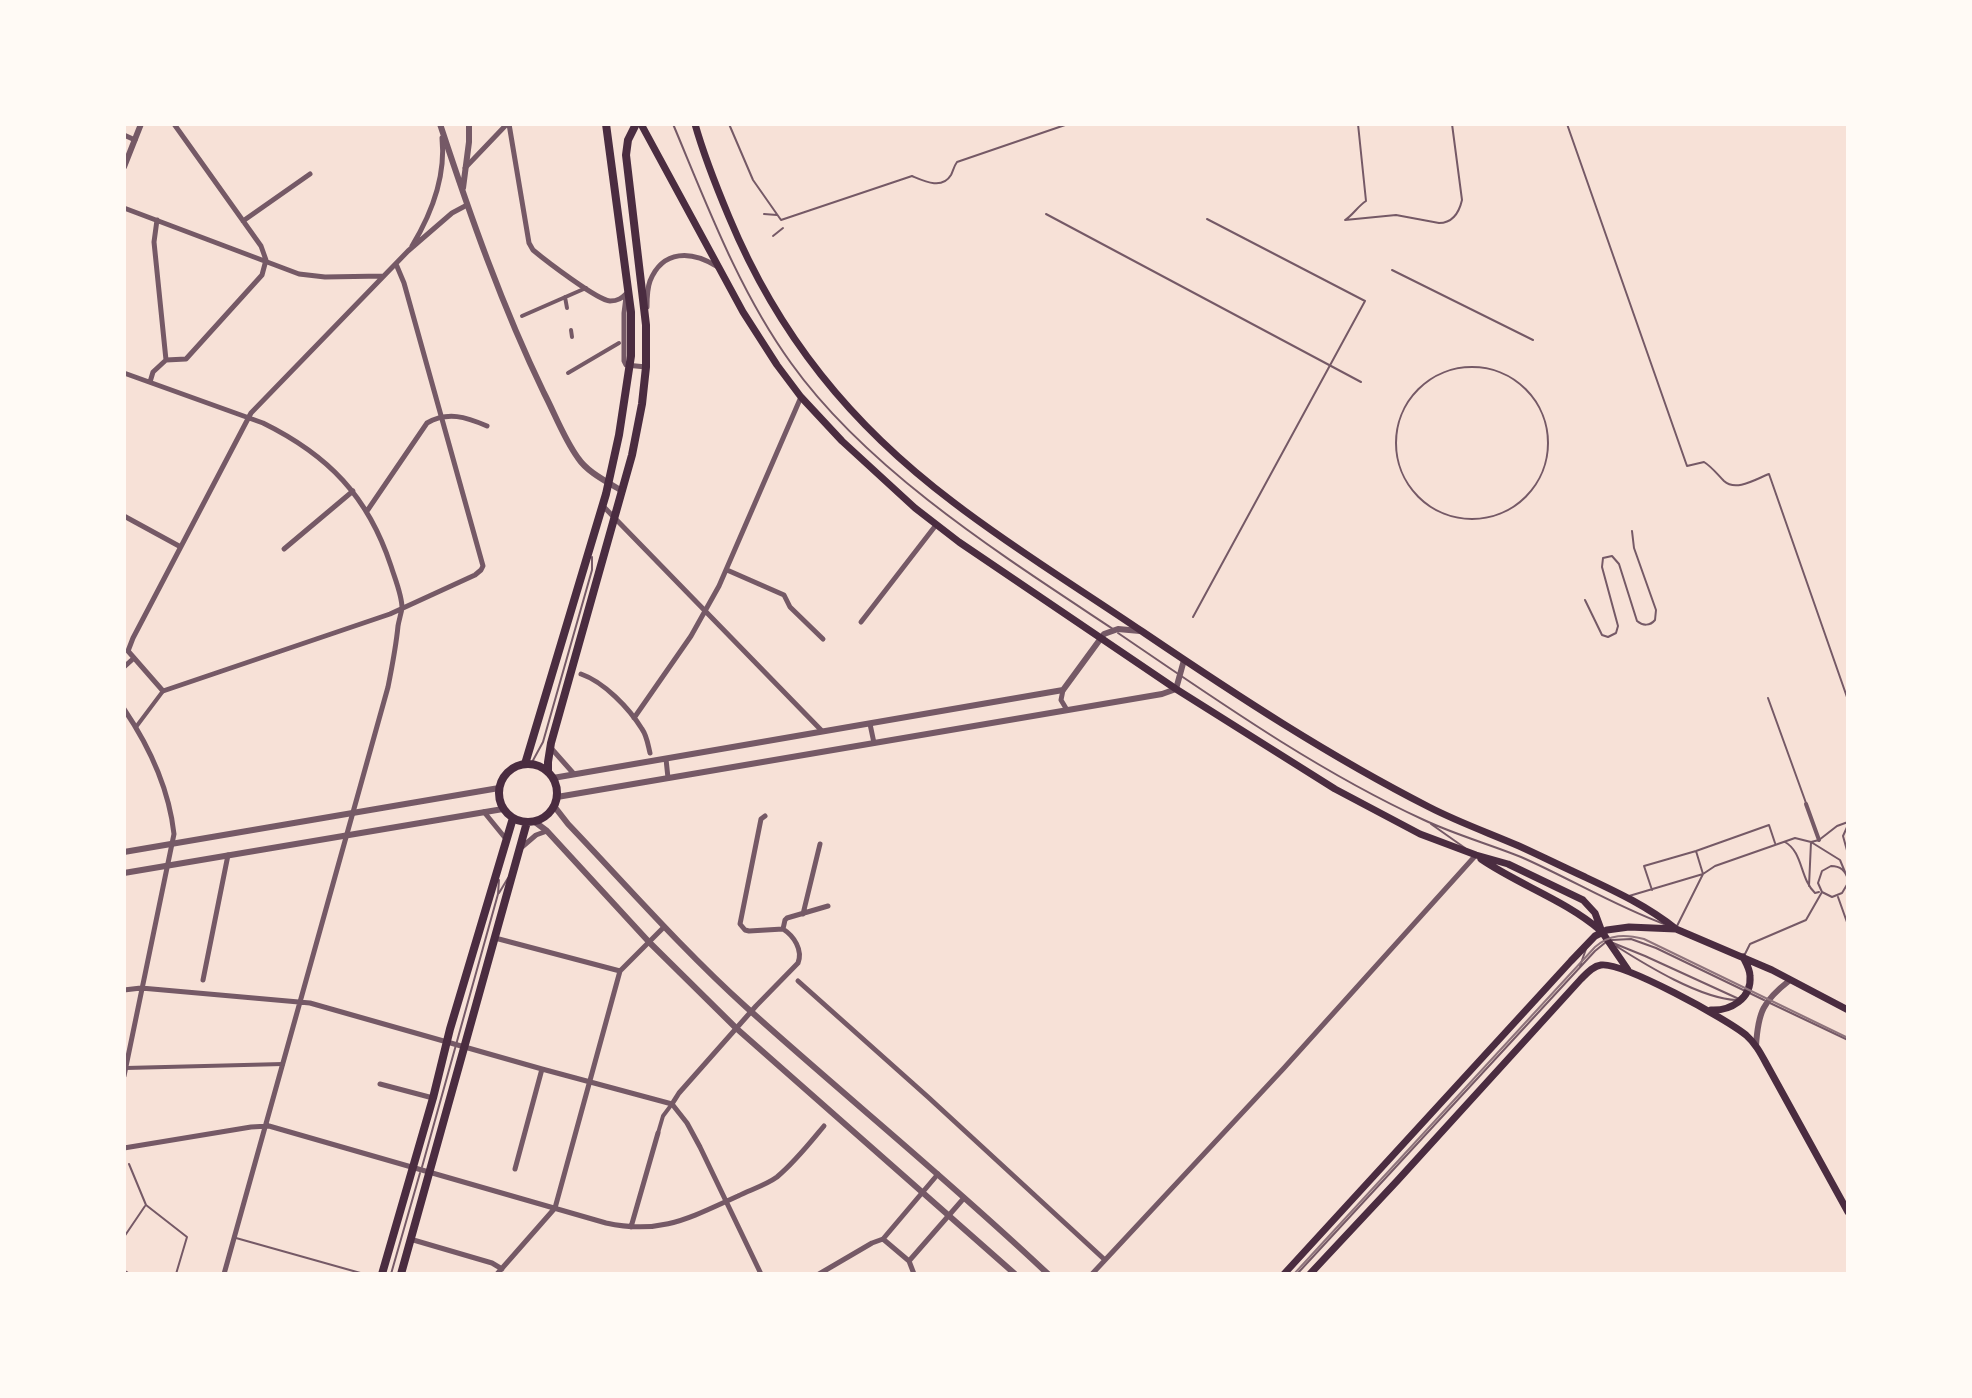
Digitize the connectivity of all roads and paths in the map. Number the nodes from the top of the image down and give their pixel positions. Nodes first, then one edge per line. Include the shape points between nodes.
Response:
1 (141, 124) edge
2 (174, 124) edge
3 (469, 124) edge
4 (508, 124) edge
5 (604, 124) edge
6 (639, 124) edge
7 (673, 124) edge
8 (695, 124) edge
9 (729, 124) edge
10 (1068, 124) edge
11 (1358, 124) edge
12 (1452, 124) edge
13 (1567, 124) edge
14 (441, 127) edge
15 (124, 135) edge
16 (135, 140) junction
17 (124, 167) edge
18 (465, 169) junction
19 (310, 174) dead end
20 (463, 191) junction
21 (467, 205) junction
22 (124, 208) edge
23 (764, 214) dead end
24 (1046, 214) dead end
25 (778, 215) junction
26 (1207, 219) dead end
27 (157, 220) junction
28 (243, 221) junction
29 (783, 228) dead end
30 (773, 236) dead end
31 (408, 251) junction
32 (266, 260) junction
33 (396, 264) junction
34 (721, 269) junction
35 (1392, 270) dead end
36 (384, 276) junction
37 (586, 288) junction
38 (628, 292) junction
39 (565, 297) junction
40 (567, 308) dead end
41 (522, 316) dead end
42 (646, 325) junction
43 (571, 330) dead end
44 (572, 337) dead end
45 (1533, 340) dead end
46 (619, 343) dead end
47 (166, 360) junction
48 (1330, 365) junction
49 (629, 366) junction
50 (646, 367) junction
51 (124, 373) edge
52 (568, 373) dead end
53 (150, 382) junction
54 (1361, 382) dead end
55 (801, 397) junction
56 (441, 417) junction
57 (249, 418) junction
58 (487, 426) dead end
59 (608, 482) junction
60 (353, 491) junction
61 (622, 491) junction
62 (1520, 501) joint
63 (602, 506) junction
64 (367, 511) junction
65 (124, 516) edge
66 (615, 518) junction
67 (936, 525) junction
68 (1632, 531) dead end
69 (180, 546) junction
70 (284, 549) dead end
71 (727, 570) junction
72 (1585, 600) dead end
73 (402, 609) junction
74 (705, 612) junction
75 (1193, 617) dead end
76 (861, 622) dead end
77 (1114, 630) junction
78 (1141, 631) junction
79 (1100, 637) junction
80 (823, 639) dead end
81 (126, 653) edge
82 (134, 658) junction
83 (1184, 660) junction
84 (124, 667) edge
85 (581, 674) dead end
86 (1181, 676) junction
87 (1176, 689) junction
88 (1063, 690) junction
89 (163, 691) junction
90 (1768, 698) dead end
91 (1848, 700) edge
92 (124, 709) edge
93 (1068, 710) junction
94 (634, 718) junction
95 (870, 724) junction
96 (136, 727) junction
97 (822, 732) junction
98 (874, 743) junction
99 (550, 748) junction
100 (650, 753) dead end
101 (666, 759) junction
102 (528, 764) junction
103 (574, 774) junction
104 (551, 775) junction
105 (668, 778) junction
106 (499, 788) junction
107 (555, 801) junction
108 (1806, 804) joint
109 (503, 809) junction
110 (484, 811) junction
111 (353, 813) junction
112 (765, 816) dead end
113 (513, 818) junction
114 (1427, 821) junction
115 (531, 822) junction
116 (1848, 823) edge
117 (547, 831) junction
118 (347, 834) junction
119 (506, 839) junction
120 (1819, 840) junction
121 (1784, 841) junction
122 (1811, 842) junction
123 (173, 844) junction
124 (820, 844) dead end
125 (1775, 844) junction
126 (519, 851) junction
127 (1696, 851) junction
128 (124, 852) edge
129 (1848, 854) edge
130 (228, 855) junction
131 (1476, 855) junction
132 (499, 863) junction
133 (167, 865) junction
134 (514, 868) junction
135 (124, 873) edge
136 (1846, 873) junction
137 (1703, 874) junction
138 (1848, 882) edge
139 (1809, 886) junction
140 (1652, 890) junction
141 (1822, 892) junction
142 (1846, 892) edge
143 (498, 894) junction
144 (1838, 896) junction
145 (1627, 897) junction
146 (828, 906) dead end
147 (803, 914) junction
148 (1848, 925) edge
149 (664, 927) junction
150 (783, 929) junction
151 (1676, 929) junction
152 (1602, 932) junction
153 (495, 938) junction
154 (1608, 941) junction
155 (649, 942) junction
156 (1588, 943) junction
157 (1743, 957) junction
158 (1580, 967) junction
159 (1595, 967) junction
160 (1628, 970) junction
161 (620, 971) junction
162 (203, 980) dead end
163 (1790, 980) junction
164 (798, 981) dead end
165 (141, 988) junction
166 (124, 990) edge
167 (1747, 992) junction
168 (1741, 1000) junction
169 (1766, 1001) junction
170 (300, 1002) junction
171 (1709, 1010) junction
172 (1848, 1010) edge
173 (751, 1012) junction
174 (736, 1028) junction
175 (1848, 1040) edge
176 (447, 1042) junction
177 (460, 1046) junction
178 (1756, 1046) junction
179 (283, 1064) junction
180 (126, 1068) edge
181 (542, 1069) junction
182 (124, 1076) edge
183 (590, 1082) junction
184 (380, 1084) dead end
185 (433, 1098) junction
186 (672, 1104) junction
187 (265, 1125) junction
188 (824, 1126) dead end
189 (658, 1133) joint
190 (124, 1148) edge
191 (129, 1164) dead end
192 (515, 1169) dead end
193 (421, 1170) junction
194 (938, 1174) junction
195 (924, 1192) junction
196 (964, 1198) junction
197 (726, 1201) junction
198 (146, 1205) junction
199 (555, 1208) junction
200 (1848, 1212) edge
201 (950, 1215) junction
202 (631, 1227) junction
203 (124, 1237) edge
204 (234, 1238) junction
205 (410, 1239) junction
206 (883, 1239) junction
207 (1105, 1260) junction
208 (909, 1261) junction
209 (500, 1272) edge
210 (176, 1274) edge
211 (224, 1274) edge
212 (364, 1274) edge
213 (382, 1274) edge
214 (391, 1274) edge
215 (401, 1274) edge
216 (761, 1274) edge
217 (819, 1274) edge
218 (914, 1274) edge
219 (1015, 1274) edge
220 (1048, 1274) edge
221 (1092, 1274) edge
222 (1284, 1274) edge
223 (1297, 1274) edge
224 (1310, 1274) edge

1 - 16 street
2 - 28 street
3 - 18 street
4 - 18 street
4 - 37 street via 530,245
5 - 38 main road
6 - 34 main road
6 - 42 main road via 629,137 626,155
7 - 77 lane via 756,306 818,397 911,486
8 - 78 main road via 756,277 798,346 844,403 950,500
9 - 25 lane via 753,180
10 - 25 lane via 957,162 944,182 912,176 781,220
11 - 12 lane via 1366,201 1345,220 1396,215 1446,223 1462,200
13 - 91 lane via 1687,466 1704,462 1732,486 1769,474
14 - 20 street
14 - 31 street via 439,186
15 - 16 street
16 - 17 street
18 - 20 street
19 - 28 street
20 - 21 street
21 - 31 street
21 - 59 street via 511,321 563,430 581,462
22 - 27 street
23 - 25 lane
24 - 48 lane
26 - 48 lane via 1365,301
27 - 32 street
27 - 47 street via 154,242
28 - 32 street
29 - 30 lane
31 - 33 street
32 - 36 street via 307,276
32 - 47 street via 262,275 186,359
33 - 36 street
33 - 56 street
34 - 42 street via 690,255 663,264 650,282
34 - 55 main road via 750,324
35 - 45 lane
36 - 57 street
37 - 38 street via 609,301
37 - 39 street
38 - 49 main road
39 - 40 street
39 - 41 street
42 - 50 main road
43 - 44 street
46 - 52 street
47 - 53 street
48 - 54 lane
48 - 75 lane
49 - 50 street
49 - 59 main road
50 - 61 main road
51 - 53 street
53 - 57 street
55 - 67 main road
55 - 71 street
56 - 58 street via 462,416
56 - 64 street via 427,423
56 - 73 street via 483,566 475,575
57 - 60 street via 301,444
57 - 69 street
59 - 61 street
59 - 63 main road
60 - 64 street
60 - 70 street
61 - 66 main road
62 - 62 lane via 1498,514 1471,519 1444,514 1414,492 1398,463 1396,442 1405,405 1417,390 1447,371 1470,366 1508,376 1532,396 1545,425 1546,457 1540,476
63 - 66 street
63 - 102 main road
64 - 73 street via 386,552
65 - 69 street
66 - 74 street
66 - 99 main road
67 - 76 street
67 - 79 main road
68 - 72 lane via 1655,620 1637,621 1612,556 1602,563 1618,626 1614,635 1602,635
69 - 81 street
71 - 74 street
71 - 80 street via 784,595
73 - 89 street
73 - 111 street via 388,687
74 - 94 street
74 - 97 street
77 - 78 street
77 - 79 street
77 - 86 lane
78 - 83 main road
79 - 87 main road
79 - 88 street
81 - 82 street
82 - 84 street
82 - 89 street
83 - 86 street
83 - 145 main road via 1392,788
85 - 94 street via 604,686
86 - 87 street
86 - 114 lane via 1322,765
87 - 93 street
87 - 131 main road via 1347,795 1420,834
88 - 93 street via 1062,703
88 - 95 street
89 - 96 street
90 - 108 lane
92 - 96 street
93 - 98 street
94 - 100 street
95 - 97 street
95 - 98 street
96 - 123 street via 166,794
97 - 101 street
98 - 105 street
99 - 103 street
99 - 104 main road
101 - 103 street
101 - 105 street
102 - 104 main road
102 - 106 main road via 508,772
103 - 104 street
104 - 107 main road
105 - 107 street
106 - 109 main road
106 - 111 street
107 - 115 main road via 546,816
107 - 149 street via 568,824
108 - 120 street
109 - 110 street
109 - 113 main road
110 - 118 street
110 - 119 street
111 - 118 street
111 - 123 street
112 - 150 street via 741,927
113 - 115 main road
113 - 119 main road
114 - 131 lane
114 - 151 lane
115 - 117 street
115 - 126 main road
116 - 120 lane
116 - 129 lane via 1843,836
117 - 126 street
117 - 155 street
118 - 130 street
118 - 170 street
119 - 132 main road
120 - 122 lane
121 - 122 lane
121 - 125 lane
121 - 139 lane via 1794,849
122 - 136 lane via 1840,860
122 - 139 lane
123 - 128 street
123 - 133 street
124 - 147 street
125 - 127 lane via 1769,825
125 - 137 lane
126 - 134 main road
127 - 137 lane
127 - 140 lane via 1644,866
130 - 133 street
130 - 162 street
131 - 152 main road
131 - 152 main road via 1522,869 1583,900
131 - 207 street
132 - 143 lane
132 - 176 main road
133 - 135 street
133 - 165 street
134 - 143 lane
134 - 153 main road
136 - 138 lane
136 - 141 lane via 1835,866 1825,868 1818,879
137 - 140 lane
137 - 151 lane
138 - 142 lane
139 - 141 lane
140 - 145 lane
141 - 144 lane
141 - 157 lane via 1806,920 1750,944
142 - 144 lane
143 - 177 lane
144 - 148 lane
145 - 151 main road
146 - 147 street
147 - 150 street via 787,918
149 - 155 street
149 - 173 street
150 - 173 street via 793,937 800,958
151 - 152 main road
151 - 157 main road
152 - 154 main road
152 - 156 main road
153 - 161 street
153 - 177 main road
154 - 158 lane
154 - 160 main road
154 - 167 lane via 1638,941
154 - 168 lane
154 - 168 lane via 1705,993
155 - 161 street
155 - 174 street
156 - 158 lane
156 - 222 main road
157 - 163 main road
157 - 167 main road via 1750,976
158 - 159 lane
158 - 223 lane
159 - 160 main road
159 - 224 main road
160 - 171 main road
161 - 183 street
163 - 169 street
163 - 172 main road
164 - 207 street
165 - 166 street
165 - 170 street
165 - 180 street
167 - 168 main road
167 - 169 lane
168 - 171 main road via 1728,1009
169 - 175 lane
169 - 178 street
170 - 176 street
170 - 179 street
171 - 178 main road
173 - 174 street
173 - 194 street
174 - 186 street
174 - 195 street
176 - 177 street
176 - 185 main road
177 - 181 street
177 - 193 main road
178 - 200 main road
179 - 180 street
179 - 187 street
180 - 182 street
181 - 183 street
181 - 192 street
183 - 186 street
183 - 199 street
184 - 185 street
185 - 193 main road
186 - 189 street
186 - 197 street
187 - 190 street
187 - 193 street
187 - 204 street
188 - 197 street via 774,1179
189 - 202 street
191 - 198 lane
193 - 199 street
193 - 205 main road
193 - 213 main road
193 - 214 lane
194 - 195 street
194 - 196 street
195 - 201 street
195 - 206 street
196 - 201 street
196 - 220 street
197 - 202 street via 678,1222
197 - 216 street
198 - 203 lane
198 - 210 lane via 187,1237
199 - 202 street
199 - 209 street
201 - 208 street
201 - 219 street
204 - 211 street
204 - 212 lane
205 - 209 street via 492,1263
205 - 215 main road
206 - 208 street
206 - 217 street
207 - 221 street
208 - 218 street

